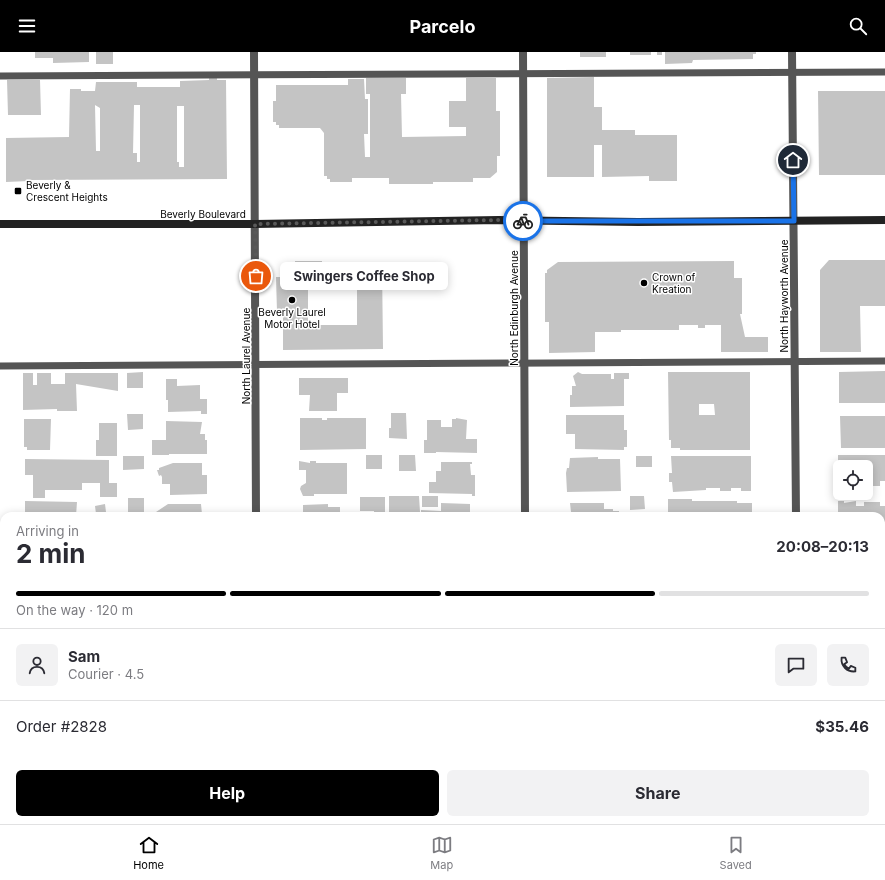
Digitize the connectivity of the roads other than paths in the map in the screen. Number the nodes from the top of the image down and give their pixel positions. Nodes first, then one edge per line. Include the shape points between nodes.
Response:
1 (254, 52) edge
2 (523, 52) edge
3 (792, 52) edge
4 (792, 72) junction
5 (885, 72) edge
6 (523, 73) junction
7 (254, 75) junction
8 (0, 76) edge
9 (885, 220) edge
10 (523, 221) junction
11 (794, 221) junction
12 (0, 224) edge
13 (255, 224) junction
14 (885, 361) edge
15 (795, 362) junction
16 (524, 363) junction
17 (256, 365) junction
18 (0, 366) edge
19 (256, 512) edge
20 (525, 512) edge
21 (796, 512) edge

1 - 7 street, North Laurel Avenue
2 - 6 street, North Edinburgh Avenue
3 - 4 street, North Hayworth Avenue
4 - 5 lane
4 - 6 lane
4 - 11 street, North Hayworth Avenue
6 - 7 lane
6 - 10 street, North Edinburgh Avenue
7 - 8 lane
7 - 13 street, North Laurel Avenue
9 - 11 main road, Beverly Boulevard
10 - 11 main road, Beverly Boulevard
10 - 13 main road, Beverly Boulevard
10 - 16 street, North Edinburgh Avenue
11 - 15 street, North Hayworth Avenue
12 - 13 main road, Beverly Boulevard
13 - 17 street, North Laurel Avenue
14 - 15 lane
15 - 16 lane
15 - 21 street, North Hayworth Avenue
16 - 17 lane
16 - 20 street, North Edinburgh Avenue
17 - 18 lane
17 - 19 street, North Laurel Avenue

